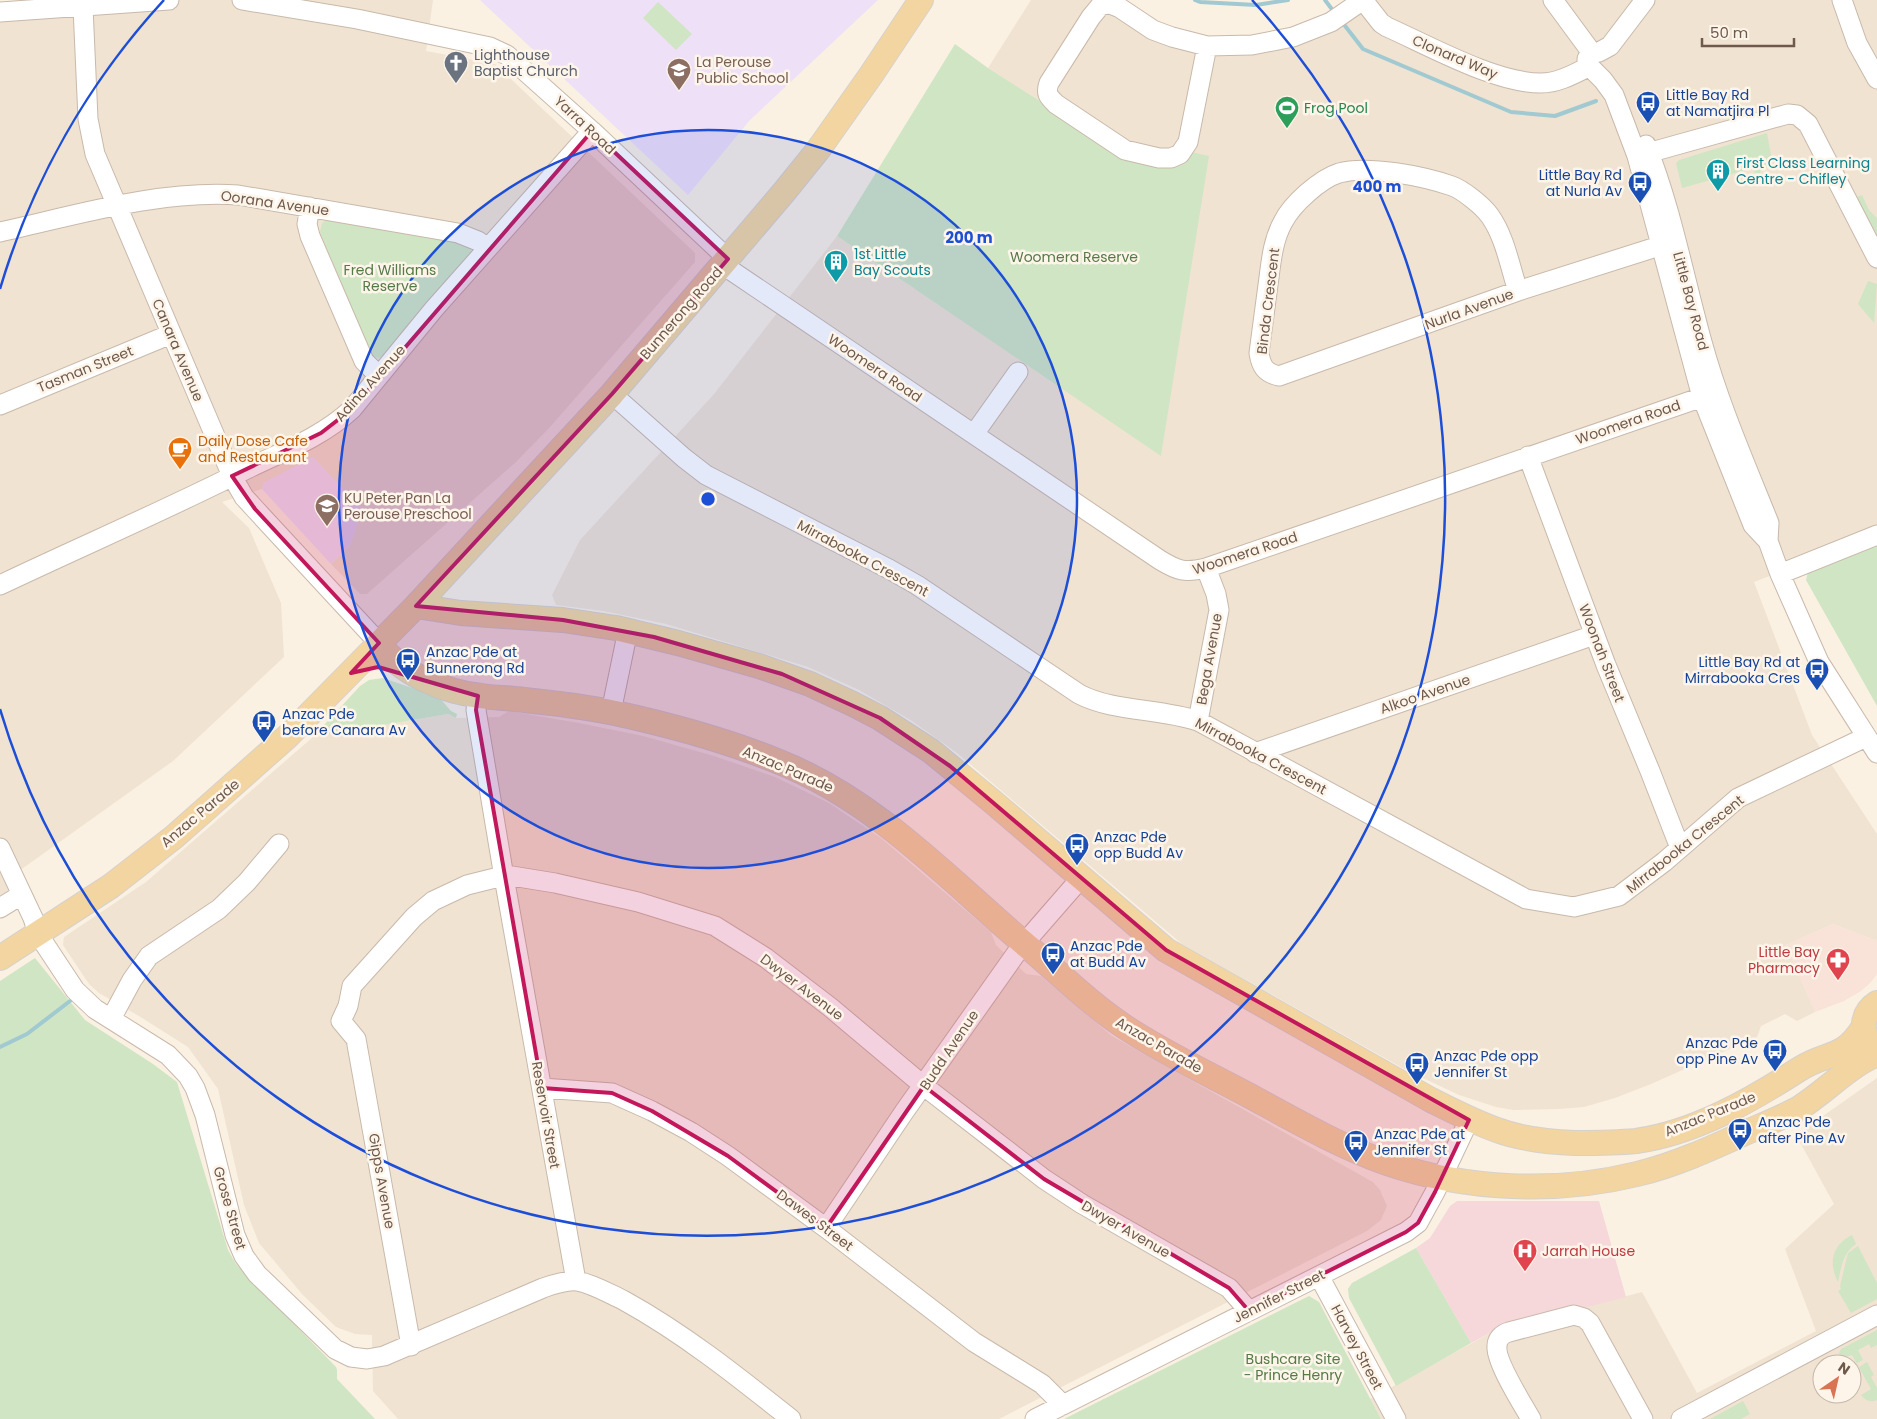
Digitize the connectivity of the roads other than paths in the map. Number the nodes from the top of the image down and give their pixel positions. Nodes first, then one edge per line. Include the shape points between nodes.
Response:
1 (169, 0) edge
2 (242, 0) edge
3 (922, 0) edge
4 (1363, 0) edge
5 (1553, 0) edge
6 (1645, 0) edge
7 (1654, 0) edge
8 (1842, 0) edge
9 (83, 7) junction
10 (0, 12) edge
11 (1207, 46) junction
12 (1597, 61) junction
13 (1877, 79) edge
14 (592, 132) junction
15 (1643, 154) junction
16 (116, 206) junction
17 (310, 207) junction
18 (0, 232) edge
19 (1668, 243) junction
20 (488, 248) junction
21 (1877, 258) edge
22 (726, 262) junction
23 (1518, 291) junction
24 (171, 334) junction
25 (1266, 370) joint
26 (1018, 372) dead end
27 (379, 376) junction
28 (612, 394) junction
29 (1709, 394) junction
30 (0, 404) edge
31 (974, 434) junction
32 (1528, 456) junction
33 (232, 476) junction
34 (1877, 535) edge
35 (1206, 568) junction
36 (1780, 574) junction
37 (0, 585) edge
38 (416, 606) junction
39 (628, 630) junction
40 (1594, 635) junction
41 (380, 643) junction
42 (351, 673) junction
43 (412, 674) junction
44 (478, 696) junction
45 (611, 712) junction
46 (1198, 721) junction
47 (1872, 741) edge
48 (1255, 753) junction
49 (1877, 753) edge
50 (279, 844) dead end
51 (0, 848) edge
52 (1680, 848) junction
53 (504, 876) junction
54 (1081, 878) junction
55 (21, 895) junction
56 (0, 908) edge
57 (38, 934) junction
58 (1024, 943) junction
59 (0, 958) edge
60 (1877, 1003) edge
61 (111, 1018) junction
62 (341, 1021) joint
63 (1863, 1028) junction
64 (1877, 1050) edge
65 (1877, 1054) edge
66 (924, 1086) junction
67 (542, 1088) junction
68 (1469, 1120) junction
69 (1442, 1177) junction
70 (826, 1228) junction
71 (1319, 1276) junction
72 (576, 1281) junction
73 (1249, 1311) junction
74 (1877, 1315) edge
75 (412, 1346) junction
76 (1063, 1405) junction
77 (791, 1419) edge
78 (1035, 1419) edge
79 (1396, 1419) edge
80 (1531, 1419) edge
81 (1643, 1419) edge
82 (1682, 1419) edge

1 - 9 street
2 - 14 street, Yarra Road via 357,19 490,47 507,55
3 - 22 main road, Bunnerong Road via 818,150
4 - 11 street via 1337,17 1293,37 1252,45
4 - 12 street, Clonard Way via 1387,27 1501,77 1542,83 1562,79
5 - 12 street, Little Bay Road
6 - 12 street
7 - 12 street via 1615,52
8 - 13 street via 1858,43
9 - 10 street
9 - 16 street, Canara Avenue via 88,119 96,154
11 - 11 street via 1153,30 1120,8 1101,5 1046,91 1056,104 1125,150 1171,158 1180,154 1188,142
12 - 15 street, Little Bay Road via 1603,80 1614,95
14 - 20 street, Adina Avenue
14 - 22 street, Yarra Road
15 - 19 street, Little Bay Road
15 - 21 street via 1788,114 1798,115 1808,124
16 - 17 street, Oorana Avenue via 219,194
16 - 18 street, Oorana Avenue
16 - 24 street, Canara Avenue
17 - 20 street, Oorana Avenue via 458,233 478,240
17 - 27 street via 307,224 310,236 364,361
19 - 23 street, Nurla Avenue
19 - 29 street, Little Bay Road
20 - 27 street, Adina Avenue
22 - 28 main road, Bunnerong Road
22 - 31 street, Woomera Road
23 - 25 street, Nurla Avenue via 1278,376
23 - 25 street, Binda Crescent via 1500,234 1490,215 1469,196 1453,186 1376,170 1338,174 1321,182 1294,206 1283,222 1273,248 1258,353
24 - 30 street, Tasman Street
24 - 33 street, Canara Avenue
26 - 31 street
27 - 33 street, Adina Avenue via 338,422
28 - 38 main road, Bunnerong Road
28 - 46 street, Mirrabooka Crescent via 706,475 903,577 1079,694 1090,700
29 - 32 street, Woomera Road
29 - 36 street, Little Bay Road via 1753,525 1768,541
31 - 35 street, Woomera Road via 1174,568 1188,572
32 - 35 street, Woomera Road
32 - 40 street, Woonah Street
33 - 37 street, Adina Avenue
33 - 41 street, Canara Avenue via 244,497
34 - 36 street
35 - 46 street, Bega Avenue via 1219,610
36 - 47 street, Little Bay Road via 1820,662
38 - 39 main road, Anzac Parade via 462,613 563,620
38 - 41 main road, Anzac Parade
39 - 45 street
39 - 54 main road, Anzac Parade via 782,674 873,715 932,751
40 - 48 street, Alkoo Avenue
40 - 52 street, Woonah Street
41 - 42 main road, Anzac Parade
41 - 43 main road, Anzac Parade via 387,655
42 - 43 main road via 371,667
42 - 57 main road, Anzac Parade via 288,736 174,837 111,886
43 - 44 main road, Anzac Parade
44 - 45 main road, Anzac Parade
44 - 53 street, Reservoir Street via 476,710
45 - 58 main road, Anzac Parade via 712,738 778,762 830,786 884,822
46 - 48 street, Mirrabooka Crescent
47 - 49 street, Little Bay Road
47 - 52 street, Mirrabooka Crescent via 1738,798
48 - 52 street, Mirrabooka Crescent via 1526,899 1574,906 1620,896
50 - 61 street via 219,909 149,956
51 - 55 street, Grose Street
53 - 62 street, Dwyer Avenue via 467,885 433,901 352,986
53 - 66 street, Dwyer Avenue via 555,883 638,902 715,926 766,958 830,1006
53 - 67 street, Reservoir Street
54 - 58 street, Budd Avenue
54 - 68 main road, Anzac Parade via 1177,957
55 - 56 street
55 - 57 street, Grose Street
57 - 59 main road, Anzac Parade
57 - 61 street, Grose Street via 75,990 90,1005
58 - 66 street, Budd Avenue
58 - 69 main road, Anzac Parade via 1111,1017 1137,1034 1336,1141 1390,1164
60 - 63 main road, Anzac Parade via 1866,1014
61 - 75 street, Grose Street via 168,1055 195,1088 235,1235 256,1274 343,1353 367,1359
62 - 75 street, Gipps Avenue via 356,1039
63 - 64 main road via 1867,1040
63 - 68 main road, Anzac Parade via 1845,1049 1811,1062 1745,1103 1647,1138 1608,1143 1551,1141 1510,1134
65 - 69 main road, Anzac Parade via 1779,1118 1706,1151 1654,1169 1594,1182 1548,1186
66 - 70 street, Budd Avenue
66 - 73 street, Dwyer Avenue via 1044,1179 1229,1288
67 - 70 street, Dawes Street via 612,1094 652,1112 728,1156
67 - 72 street, Reservoir Street
68 - 69 street, Jennifer Street
69 - 71 street, Jennifer Street via 1418,1223
70 - 76 street, Dawes Street via 974,1342 1042,1384
71 - 73 street, Jennifer Street
71 - 79 street, Harvey Street
72 - 75 street, Grose Street via 543,1288
72 - 77 street via 607,1292 674,1330
73 - 76 street, Jennifer Street
74 - 82 street
76 - 78 street, Jennifer Street
80 - 81 street via 1501,1363 1498,1342 1509,1332 1574,1315 1590,1323

